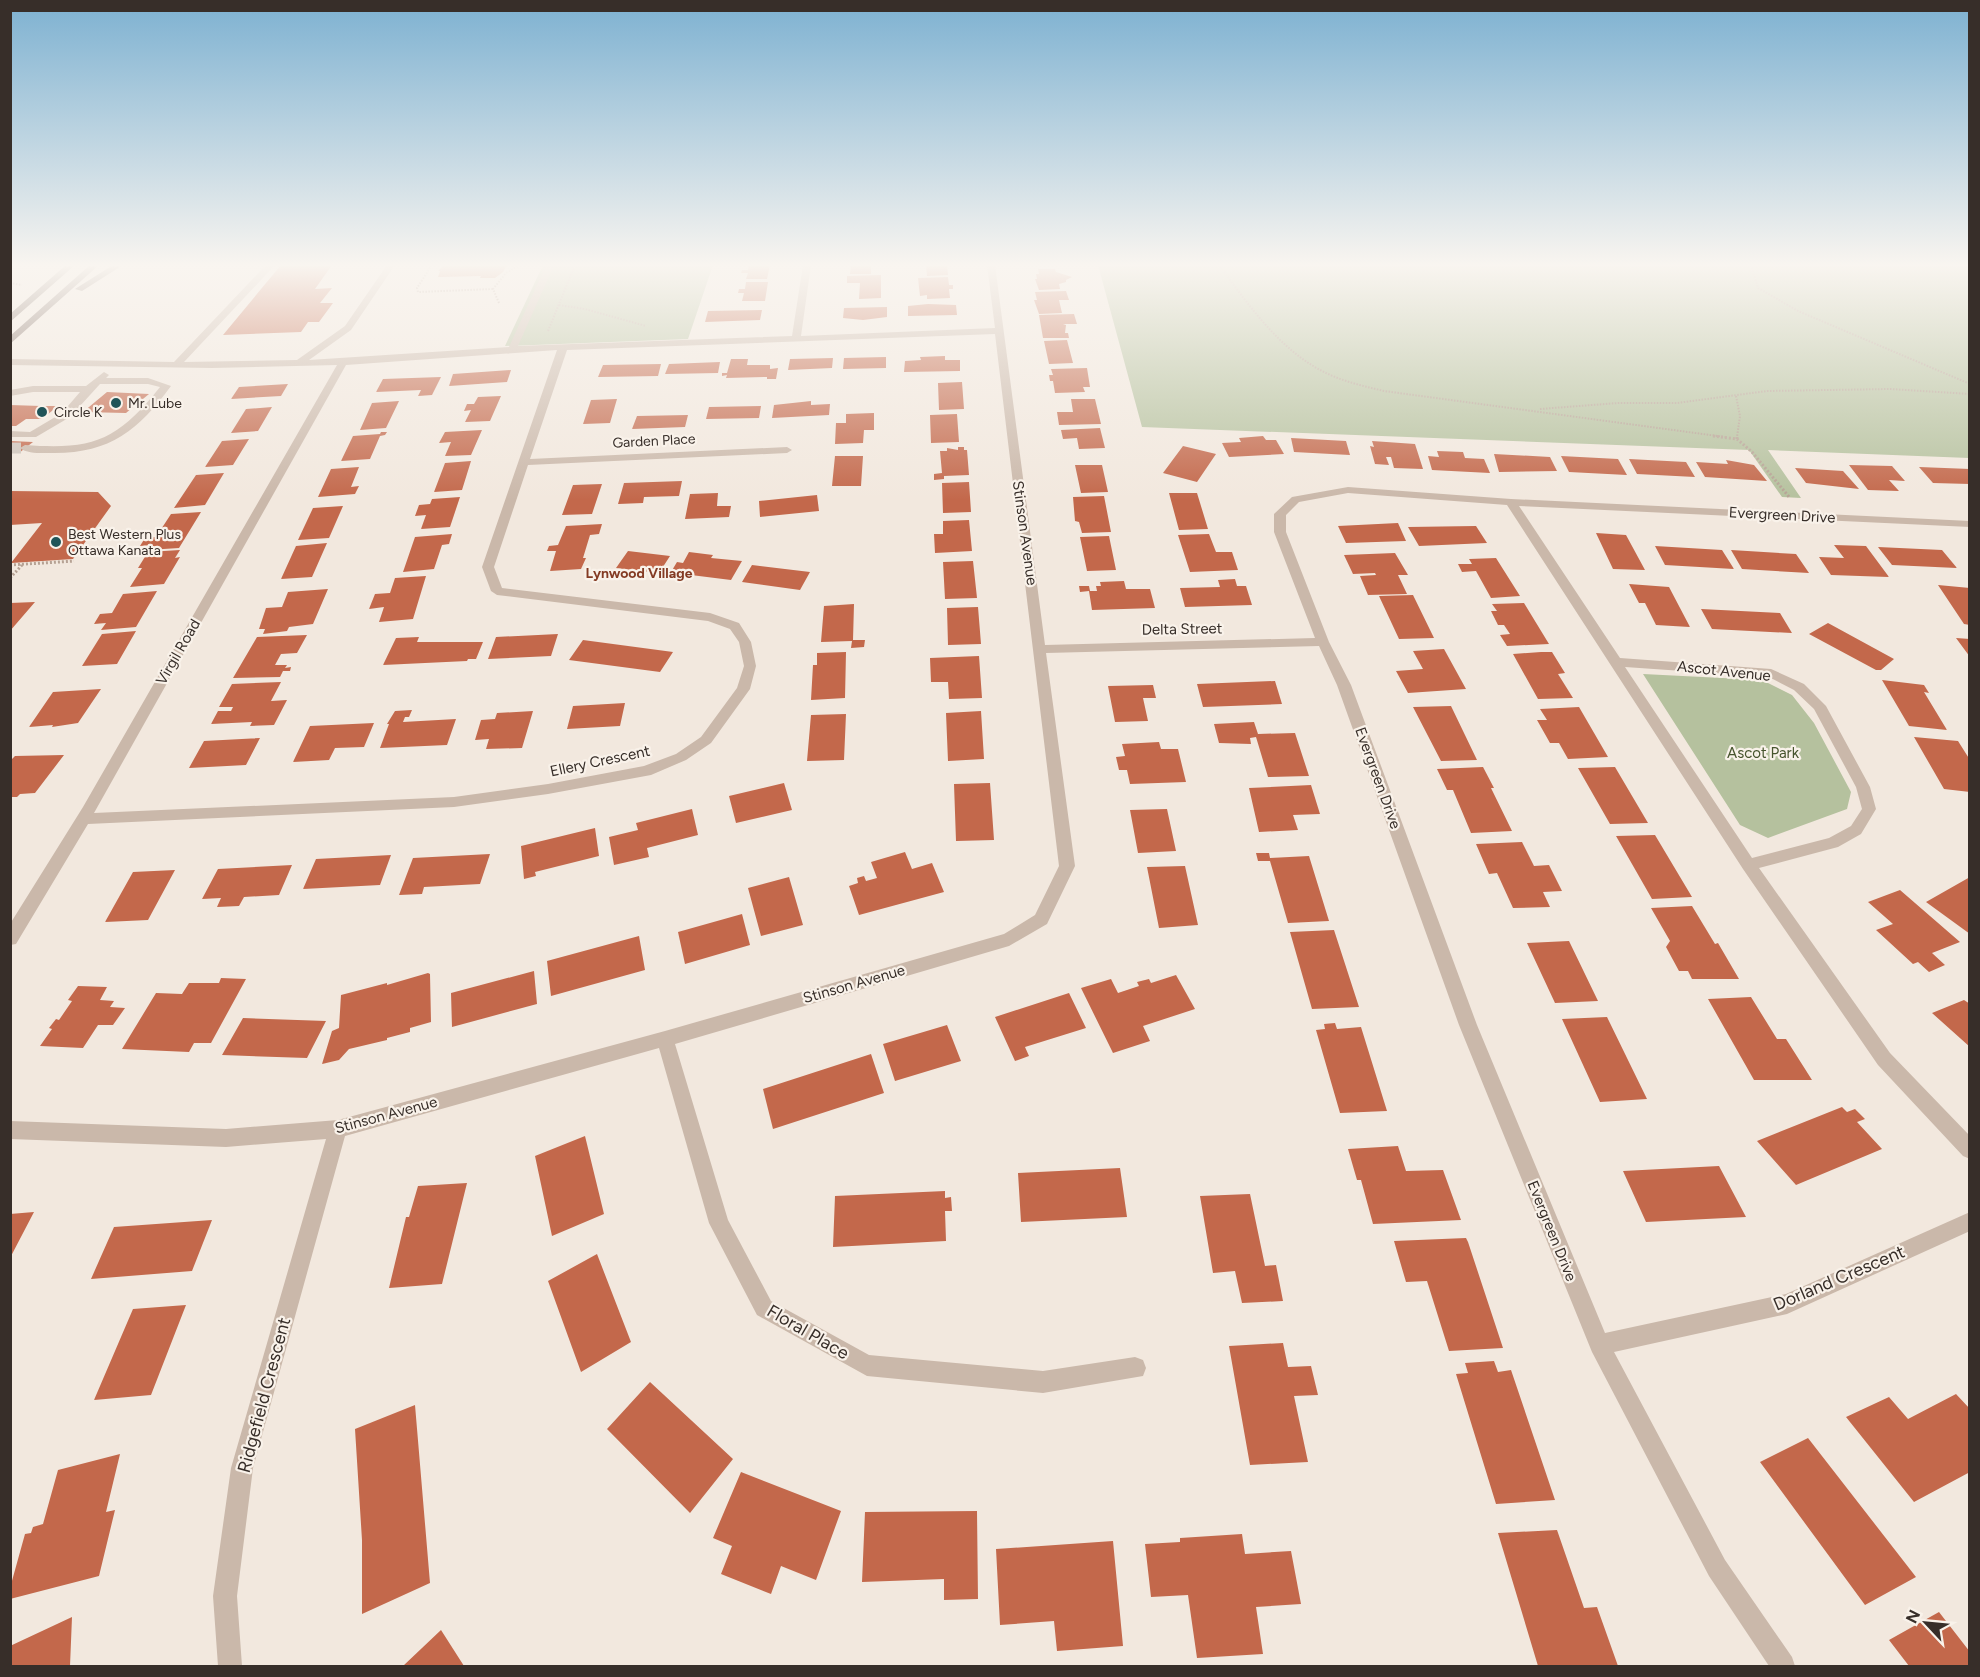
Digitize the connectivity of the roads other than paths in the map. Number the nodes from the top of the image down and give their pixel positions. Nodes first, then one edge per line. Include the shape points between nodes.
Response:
1 (197, 343) edge
2 (327, 343) edge
3 (515, 343) edge
4 (651, 343) edge
5 (1000, 343) edge
6 (562, 347) junction
7 (512, 349) junction
8 (10, 362) edge
9 (343, 362) junction
10 (119, 363) junction
11 (299, 363) junction
12 (177, 364) junction
13 (98, 381) junction
14 (88, 389) junction
15 (10, 393) edge
16 (10, 434) edge
17 (25, 448) tunnel mouth
18 (787, 450) dead end
19 (524, 462) junction
20 (1511, 502) junction
21 (1970, 524) edge
22 (1323, 642) junction
23 (1041, 649) junction
24 (1616, 662) junction
25 (83, 819) junction
26 (1748, 865) junction
27 (10, 939) edge
28 (665, 1039) junction
29 (338, 1129) junction
30 (10, 1130) edge
31 (1970, 1150) edge
32 (1970, 1221) edge
33 (1599, 1345) junction
34 (1135, 1368) dead end
35 (230, 1666) edge
36 (1783, 1666) edge

1 - 12 street
2 - 11 street
3 - 7 street
4 - 6 street
5 - 23 street, Stinson Avenue
6 - 7 street
6 - 19 street, Ellery Crescent
7 - 9 street
8 - 10 street
9 - 11 street
9 - 25 street, Virgil Road
10 - 12 street
10 - 13 street
11 - 12 street
13 - 14 street
13 - 17 street via 148,381 166,386 151,406 107,443 80,450
14 - 15 street
14 - 16 street via 66,415 32,435
18 - 19 street, Garden Place
19 - 25 street, Ellery Crescent via 488,567 497,591 710,617 735,626 745,642 750,666 743,689 706,740 681,757 646,771 454,802
20 - 21 street, Evergreen Drive
20 - 22 street, Evergreen Drive via 1348,490 1296,499 1280,514 1280,532
20 - 24 street
22 - 23 street, Delta Street
22 - 33 street, Evergreen Drive via 1344,685 1468,1025
23 - 28 street, Stinson Avenue via 1067,866 1041,920 1010,939
24 - 26 street
24 - 26 street, Ascot Avenue via 1771,673 1799,687 1819,706 1863,787 1869,810 1856,830 1833,843
25 - 27 street, Virgil Road
26 - 31 street via 1884,1059
28 - 29 street, Stinson Avenue
28 - 34 street, Floral Place via 719,1223 764,1308 867,1365 1043,1382
29 - 30 street, Stinson Avenue via 226,1138
29 - 35 street, Ridgefield Crescent via 242,1468 225,1596
32 - 33 street, Dorland Crescent via 1787,1304
33 - 36 street, Evergreen Drive via 1717,1568

